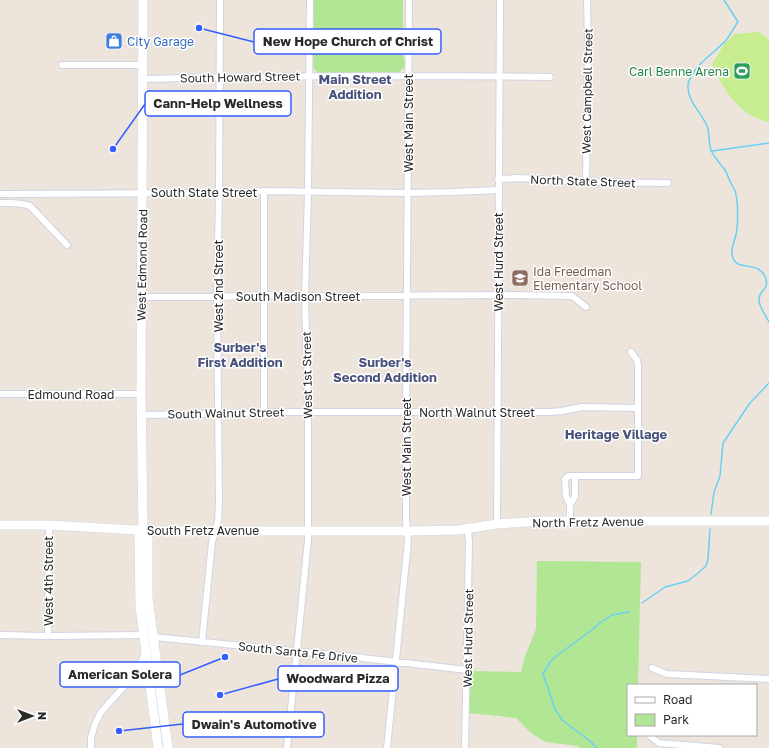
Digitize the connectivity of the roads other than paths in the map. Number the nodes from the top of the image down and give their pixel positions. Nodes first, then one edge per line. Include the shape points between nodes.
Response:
1 (143, 0) edge
2 (220, 0) edge
3 (310, 0) edge
4 (409, 0) edge
5 (500, 0) edge
6 (587, 0) edge
7 (62, 65) dead end
8 (143, 66) junction
9 (310, 76) junction
10 (409, 76) junction
11 (499, 76) junction
12 (550, 77) dead end
13 (220, 78) junction
14 (143, 79) junction
15 (498, 179) junction
16 (586, 182) junction
17 (668, 183) dead end
18 (498, 190) junction
19 (264, 191) junction
20 (143, 192) junction
21 (308, 192) junction
22 (219, 193) junction
23 (408, 193) junction
24 (0, 194) edge
25 (0, 203) edge
26 (67, 245) dead end
27 (264, 295) junction
28 (406, 295) junction
29 (498, 295) junction
30 (305, 296) junction
31 (142, 297) junction
32 (218, 297) junction
33 (586, 307) dead end
34 (631, 352) dead end
35 (0, 394) edge
36 (142, 394) junction
37 (638, 408) junction
38 (264, 412) junction
39 (308, 412) junction
40 (406, 412) junction
41 (498, 412) junction
42 (218, 414) junction
43 (142, 415) junction
44 (575, 476) junction
45 (570, 505) junction
46 (570, 521) junction
47 (769, 521) edge
48 (497, 524) junction
49 (0, 525) edge
50 (49, 525) junction
51 (468, 528) junction
52 (143, 530) junction
53 (215, 531) junction
54 (308, 531) junction
55 (407, 531) junction
56 (0, 635) edge
57 (143, 635) junction
58 (48, 636) junction
59 (154, 637) junction
60 (202, 642) junction
61 (145, 647) junction
62 (297, 651) junction
63 (396, 662) junction
64 (652, 668) dead end
65 (467, 670) junction
66 (769, 679) edge
67 (124, 687) junction
68 (150, 689) junction
69 (650, 736) edge
70 (90, 748) edge
71 (158, 748) edge
72 (168, 748) edge
73 (287, 748) edge
74 (387, 748) edge
75 (465, 748) edge
76 (719, 748) edge

1 - 8 main road, West Edmond Road
2 - 13 street, West 2nd Street
3 - 9 street, West 1st Street
4 - 10 street, West Main Street
5 - 11 street, West Hurd Street
6 - 16 street, West Campbell Street
7 - 8 street
8 - 14 main road, West Edmond Road
9 - 10 street, South Howard Street
9 - 13 street, South Howard Street
9 - 21 street, West 1st Street
10 - 11 street, South Howard Street
10 - 23 street, West Main Street
11 - 12 street, South Howard Street
11 - 15 street, West Hurd Street
13 - 14 street, South Howard Street
13 - 22 street, West 2nd Street
14 - 20 main road, West Edmond Road
15 - 16 street, North State Street
15 - 18 street, West Hurd Street
16 - 17 street, North State Street
18 - 23 street
18 - 29 street, West Hurd Street
19 - 21 street, South State Street
19 - 22 street, South State Street
19 - 27 street
20 - 22 street, South State Street
20 - 24 street, South State Street
20 - 31 main road, West Edmond Road
21 - 23 street, South State Street
21 - 30 street, West 1st Street
22 - 32 street, West 2nd Street
23 - 28 street, West Main Street
25 - 26 street via 30,206
27 - 30 street, South Madison Street
27 - 32 street, South Madison Street
27 - 38 street
28 - 29 street, South Madison Street
28 - 30 street, South Madison Street
28 - 40 street, West Main Street
29 - 33 street, South Madison Street via 572,296
29 - 41 street, West Hurd Street
30 - 39 street, West 1st Street
31 - 32 street, South Madison Street
31 - 36 main road, West Edmond Road
32 - 42 street, West 2nd Street
34 - 37 street via 638,363
35 - 36 street, Edmound Road
36 - 43 main road, West Edmond Road
37 - 41 street, North Walnut Street via 582,407 549,412
37 - 44 street via 638,476
38 - 39 street, South Walnut Street
38 - 42 street, South Walnut Street
39 - 40 street, South Walnut Street
39 - 54 street, West 1st Street
40 - 41 street, North Walnut Street
40 - 55 street, West Main Street
41 - 48 street, West Hurd Street
42 - 43 street, South Walnut Street
42 - 53 street, West 2nd Street via 219,503
43 - 52 main road, West Edmond Road
44 - 45 street via 575,496
44 - 45 street via 569,476 566,480 566,496
45 - 46 street
46 - 47 main road, North Fretz Avenue
46 - 48 main road, North Fretz Avenue
48 - 51 main road, North Fretz Avenue
49 - 50 main road, South Fretz Avenue
50 - 52 main road, South Fretz Avenue
50 - 58 street, West 4th Street
51 - 55 main road, North Fretz Avenue
51 - 65 street, West Hurd Street
52 - 53 main road, South Fretz Avenue
52 - 57 main road, West Edmond Road via 139,536
52 - 59 main road, West Edmond Road via 148,537 148,598
53 - 54 main road, South Fretz Avenue
53 - 60 street, West 2nd Street
54 - 55 main road, South Fretz Avenue
54 - 62 street, West 1st Street
55 - 63 street, West Main Street
56 - 58 street
57 - 58 street
57 - 61 main road, West Edmond Road
59 - 60 street, South Santa Fe Drive
59 - 72 main road, West Edmond Road
60 - 62 street, South Santa Fe Drive
61 - 67 street via 142,664
61 - 68 main road, West Edmond Road
62 - 63 street, South Santa Fe Drive
62 - 73 street, West 1st Street
63 - 65 street, South Santa Fe Drive
63 - 74 street, West Main Street
64 - 66 street via 667,674
65 - 75 street, West Hurd Street
67 - 68 street via 130,683 142,682
67 - 70 street via 101,712
68 - 71 main road, West Edmond Road
69 - 76 street via 659,743

